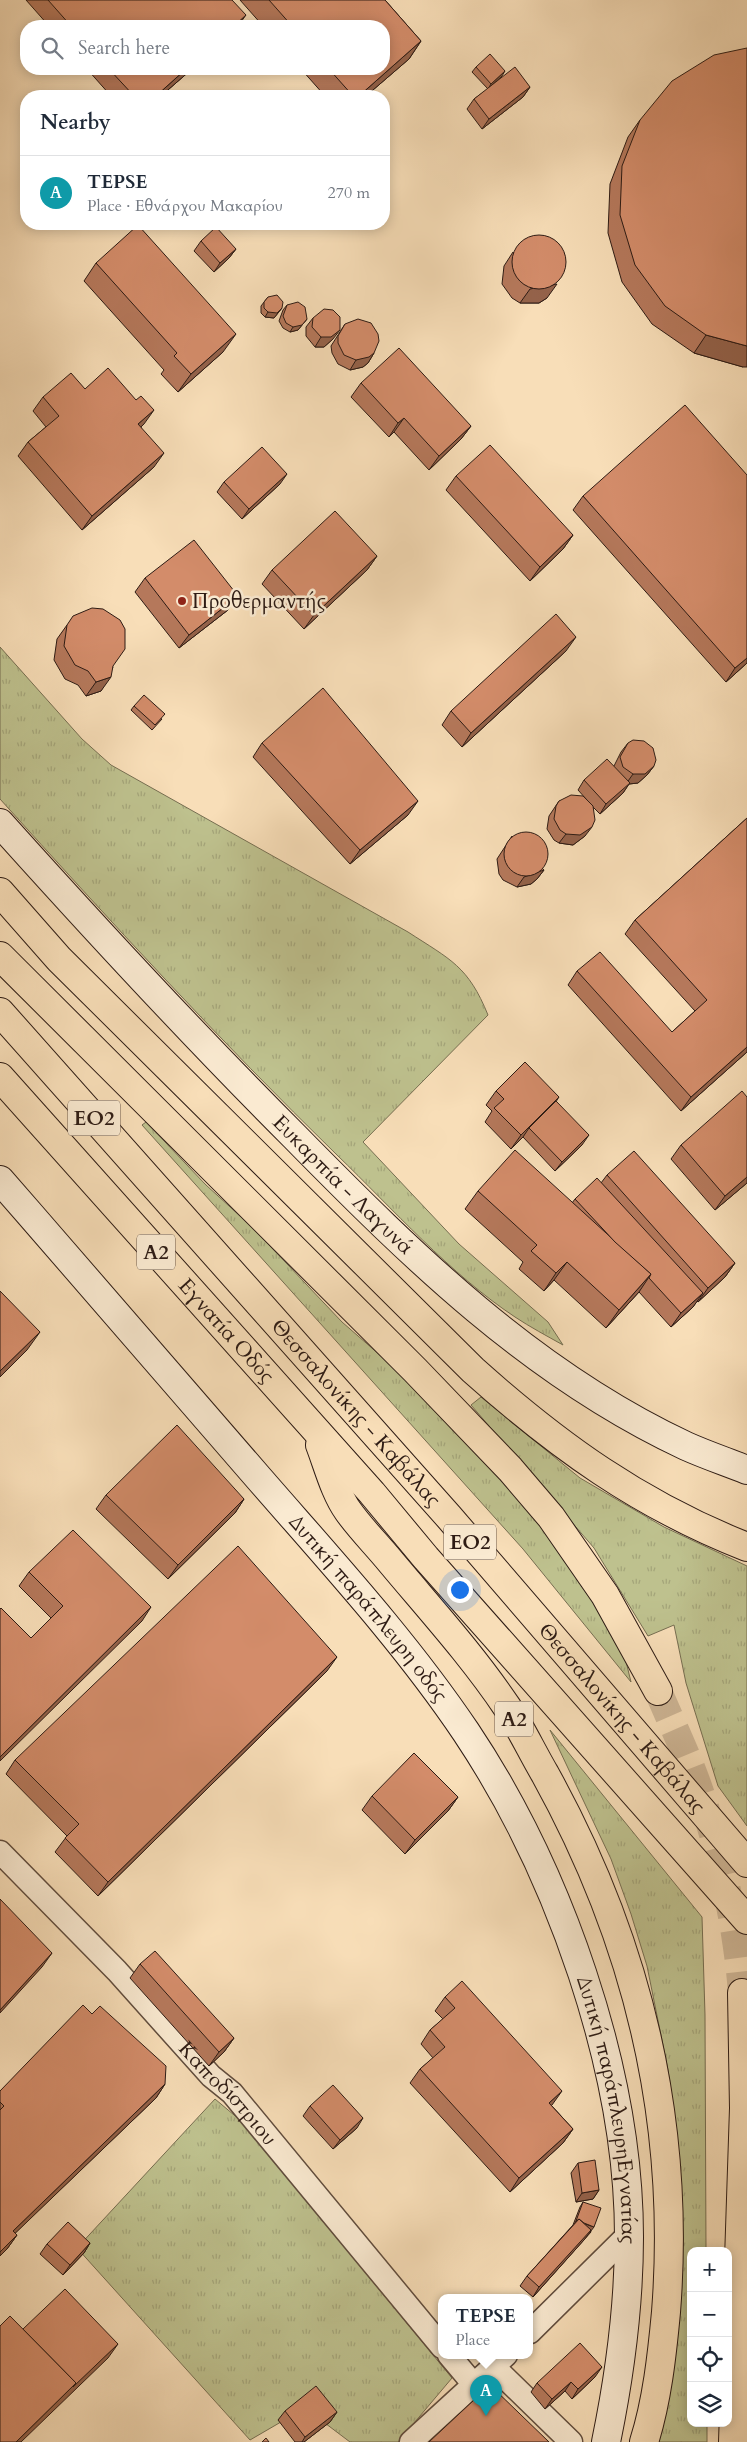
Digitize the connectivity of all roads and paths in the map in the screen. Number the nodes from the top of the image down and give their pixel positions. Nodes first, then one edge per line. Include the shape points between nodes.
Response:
1 (0, 822) edge
2 (0, 892) edge
3 (0, 956) edge
4 (0, 1012) edge
5 (0, 1077) edge
6 (0, 1180) edge
7 (312, 1428) junction
8 (747, 1470) edge
9 (747, 1548) edge
10 (658, 1691) tunnel mouth
11 (522, 1828) joint
12 (0, 1852) edge
13 (747, 1863) edge
14 (747, 1920) edge
15 (742, 1992) dead end
16 (629, 2234) junction
17 (533, 2329) edge
18 (438, 2342) edge
19 (452, 2359) edge
20 (500, 2361) edge
21 (475, 2386) junction
22 (747, 2435) edge
23 (411, 2442) edge
24 (571, 2442) edge
25 (606, 2442) edge
26 (644, 2442) edge
27 (733, 2442) edge
28 (742, 2442) edge

1 - 8 street, Ευκαρπία - Λαγυνά via 181,1021 383,1227 463,1300 543,1361 612,1406 688,1447
2 - 9 highway via 66,966 473,1370 573,1453 660,1508
3 - 10 highway via 510,1469 551,1517 605,1594
4 - 13 highway, Θεσσαλονίκης - Καβάλας / ΕΟ2 via 449,1517
5 - 7 highway, Εγνατία Οδός / Α2
6 - 11 street, Δυτική παράπλευρη οδός via 371,1608 442,1698 494,1777
7 - 14 highway, Θεσσαλονίκης - Καβάλας / ΕΟ2
7 - 26 highway, Α2 via 346,1508 470,1656 508,1709 581,1845 624,1958 652,2056 664,2127 669,2198 663,2340
11 - 16 street, Δυτική παράπλευρηΕγνατίας via 562,1918 597,2026 622,2148
12 - 18 street, Καποδίστριου via 117,1971 211,2076 232,2093
15 - 27 highway via 744,2108
16 - 17 street
16 - 25 street, Δυτική παράπλευρηΕγνατίας via 626,2314
19 - 21 street
20 - 21 street
20 - 24 street
21 - 23 street
22 - 28 highway

